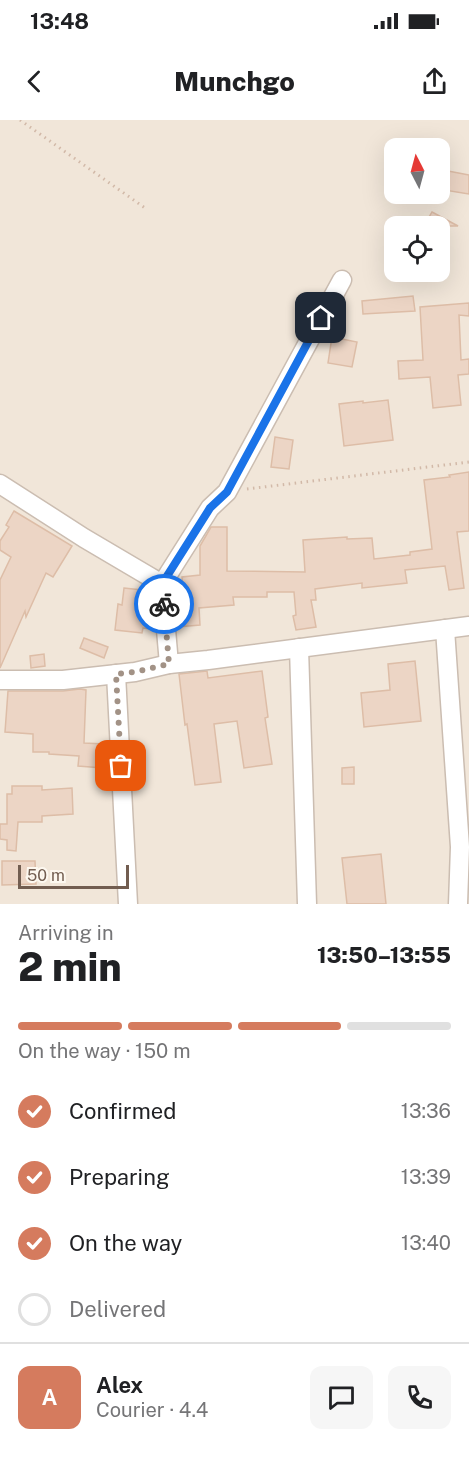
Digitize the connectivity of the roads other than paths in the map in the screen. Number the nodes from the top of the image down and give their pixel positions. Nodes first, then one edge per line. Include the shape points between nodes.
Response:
1 (342, 279) dead end
2 (0, 484) edge
3 (162, 584) junction
4 (469, 626) edge
5 (445, 629) junction
6 (299, 648) junction
7 (169, 664) junction
8 (116, 674) junction
9 (0, 680) edge
10 (128, 904) edge
11 (307, 904) edge
12 (458, 904) edge

1 - 3 street via 227,492 210,508
2 - 3 street
3 - 7 street
4 - 5 street
5 - 6 street
5 - 12 street via 460,847
6 - 7 street
6 - 11 street
7 - 8 street
8 - 9 street via 63,680
8 - 10 street

